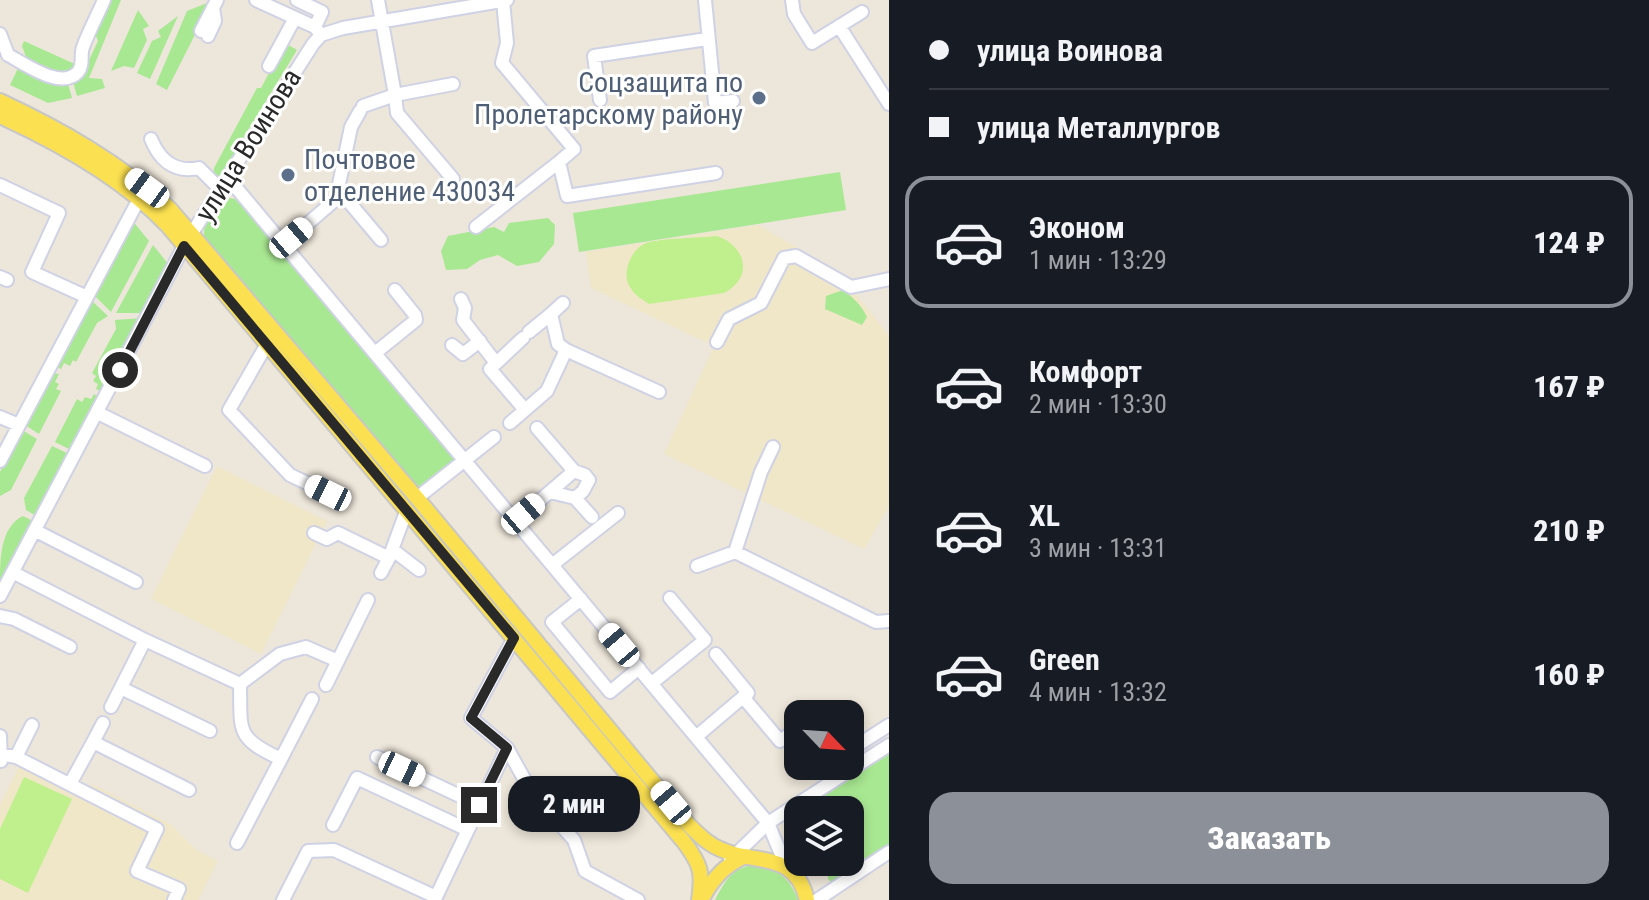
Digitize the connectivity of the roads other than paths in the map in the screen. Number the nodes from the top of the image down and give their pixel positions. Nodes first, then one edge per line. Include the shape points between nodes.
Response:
1 (104, 0) edge
2 (256, 0) edge
3 (297, 0) edge
4 (378, 0) edge
5 (505, 0) edge
6 (705, 0) edge
7 (792, 0) edge
8 (215, 4) edge
9 (862, 12) dead end
10 (295, 18) junction
11 (380, 22) junction
12 (839, 26) junction
13 (318, 31) junction
14 (204, 33) dead end
15 (0, 34) edge
16 (707, 39) junction
17 (269, 66) dead end
18 (453, 84) dead end
19 (395, 95) junction
20 (600, 100) dead end
21 (0, 101) edge
22 (733, 101) dead end
23 (889, 104) edge
24 (0, 116) edge
25 (151, 139) dead end
26 (559, 162) junction
27 (716, 173) dead end
28 (228, 178) junction
29 (453, 179) dead end
30 (0, 185) edge
31 (221, 190) junction
32 (143, 193) junction
33 (342, 194) junction
34 (476, 227) dead end
35 (192, 233) junction
36 (381, 240) dead end
37 (284, 244) junction
38 (184, 246) junction
39 (889, 279) edge
40 (395, 290) dead end
41 (87, 297) junction
42 (461, 299) dead end
43 (563, 303) dead end
44 (551, 314) junction
45 (272, 340) junction
46 (480, 341) junction
47 (717, 342) dead end
48 (452, 345) dead end
49 (566, 350) junction
50 (375, 353) junction
51 (496, 363) junction
52 (659, 392) dead end
53 (525, 410) junction
54 (98, 413) junction
55 (0, 417) edge
56 (510, 423) dead end
57 (19, 425) junction
58 (537, 428) dead end
59 (494, 437) dead end
60 (773, 447) dead end
61 (465, 460) junction
62 (0, 461) edge
63 (205, 466) dead end
64 (574, 471) junction
65 (550, 492) junction
66 (328, 493) dead end
67 (417, 498) junction
68 (575, 498) junction
69 (406, 512) junction
70 (618, 513) dead end
71 (592, 517) dead end
72 (516, 521) junction
73 (36, 531) junction
74 (314, 533) dead end
75 (735, 552) junction
76 (391, 554) junction
77 (552, 565) junction
78 (697, 566) dead end
79 (419, 570) dead end
80 (14, 573) junction
81 (381, 573) dead end
82 (136, 582) dead end
83 (0, 594) edge
84 (670, 598) dead end
85 (581, 599) junction
86 (368, 600) dead end
87 (0, 616) edge
88 (889, 621) edge
89 (519, 633) junction
90 (145, 640) junction
91 (70, 647) dead end
92 (716, 654) dead end
93 (338, 661) junction
94 (639, 668) junction
95 (652, 683) junction
96 (240, 684) junction
97 (326, 685) dead end
98 (121, 688) junction
99 (743, 697) junction
100 (312, 699) dead end
101 (111, 707) dead end
102 (103, 723) dead end
103 (32, 725) dead end
104 (889, 725) edge
105 (210, 731) dead end
106 (0, 736) edge
107 (697, 736) junction
108 (784, 738) edge
109 (864, 741) edge
110 (93, 742) junction
111 (889, 745) edge
112 (507, 748) junction
113 (0, 754) edge
114 (16, 757) junction
115 (377, 757) dead end
116 (281, 759) junction
117 (864, 761) edge
118 (0, 762) edge
119 (835, 780) edge
120 (70, 784) junction
121 (189, 790) dead end
122 (479, 805) junction
123 (768, 823) junction
124 (333, 825) dead end
125 (468, 830) junction
126 (237, 843) dead end
127 (889, 852) edge
128 (740, 855) junction
129 (784, 862) edge
130 (784, 868) edge
131 (794, 876) edge
132 (174, 900) edge
133 (283, 900) edge
134 (638, 900) edge
135 (700, 900) edge
136 (807, 900) edge
137 (817, 900) edge

1 - 15 street via 81,51 82,64 69,78 55,77 8,55
2 - 10 street
3 - 13 street, улица Воинова via 324,9
4 - 11 street
5 - 11 street
5 - 26 street via 507,43 502,63 574,149
6 - 16 street
7 - 12 street via 794,14 812,43
8 - 14 street
9 - 12 street
10 - 13 street
10 - 17 street
11 - 13 street
11 - 19 street
12 - 23 street
13 - 28 street, улица Воинова
16 - 20 street via 594,56
16 - 22 street via 715,103
18 - 19 street
19 - 29 street via 397,113
19 - 33 street via 362,109 351,127 338,189
21 - 32 main road via 72,137
24 - 32 main road
25 - 31 street via 163,160 178,169 199,168
26 - 27 street via 567,196
26 - 34 street
28 - 31 street, улица Воинова
28 - 37 street
30 - 41 street via 59,213 32,272
31 - 35 street, улица Воинова
32 - 35 main road
32 - 38 main road
32 - 41 street
33 - 36 street
33 - 37 street
35 - 38 main road, улица Воинова
35 - 45 main road
37 - 50 street
38 - 45 main road
38 - 54 street, улица Воинова
39 - 47 street via 851,287 796,256 784,258 761,303 729,319
40 - 50 street via 416,320
41 - 57 street
42 - 46 street via 463,320
43 - 44 street
44 - 49 street via 558,344
44 - 51 street
45 - 66 street via 229,410 290,475
45 - 67 main road
45 - 69 main road
46 - 48 street via 463,354
46 - 51 street
49 - 52 street
49 - 53 street via 547,391
50 - 61 street
51 - 53 street via 490,369
53 - 56 street
54 - 63 street
54 - 73 street, улица Воинова
55 - 57 street
57 - 62 street
58 - 64 street
59 - 61 street
60 - 75 street
61 - 67 street
61 - 72 street
64 - 65 street
64 - 68 street via 589,480
65 - 68 street
65 - 72 street
67 - 69 main road
67 - 89 main road
68 - 71 street
69 - 76 street
69 - 89 main road
70 - 77 street
72 - 77 street
73 - 80 street, улица Воинова
73 - 82 street
74 - 76 street via 327,539 338,533
75 - 78 street
75 - 88 street via 876,622
76 - 79 street
76 - 81 street
77 - 85 street
80 - 83 street, улица Воинова
80 - 90 street
84 - 95 street via 705,640
85 - 94 street
85 - 94 street via 552,622 610,692
86 - 93 street
87 - 91 street
89 - 112 street via 471,718
89 - 128 main road via 689,825 710,844
89 - 135 main road via 695,857 702,878
90 - 96 street
90 - 98 street
92 - 99 street via 748,693
93 - 96 street via 306,647 280,654
93 - 97 street
94 - 95 street
95 - 107 street
96 - 116 street via 241,730 254,747
98 - 101 street
98 - 105 street
99 - 107 street
99 - 108 street via 780,741
100 - 116 street
102 - 110 street
103 - 114 street
104 - 109 street
106 - 113 street
107 - 123 street
110 - 120 street
110 - 121 street
111 - 117 street
112 - 122 street
112 - 134 street via 532,793 574,840 585,871
113 - 114 street
113 - 118 street
114 - 120 street
115 - 122 street
116 - 126 street
119 - 123 street
120 - 132 street via 157,829 137,871 179,889
122 - 125 street
123 - 128 street
123 - 129 street
124 - 125 street via 357,778
125 - 133 street via 436,897 334,850 308,851
127 - 137 street
128 - 130 main road
128 - 135 main road via 715,877
131 - 136 main road

